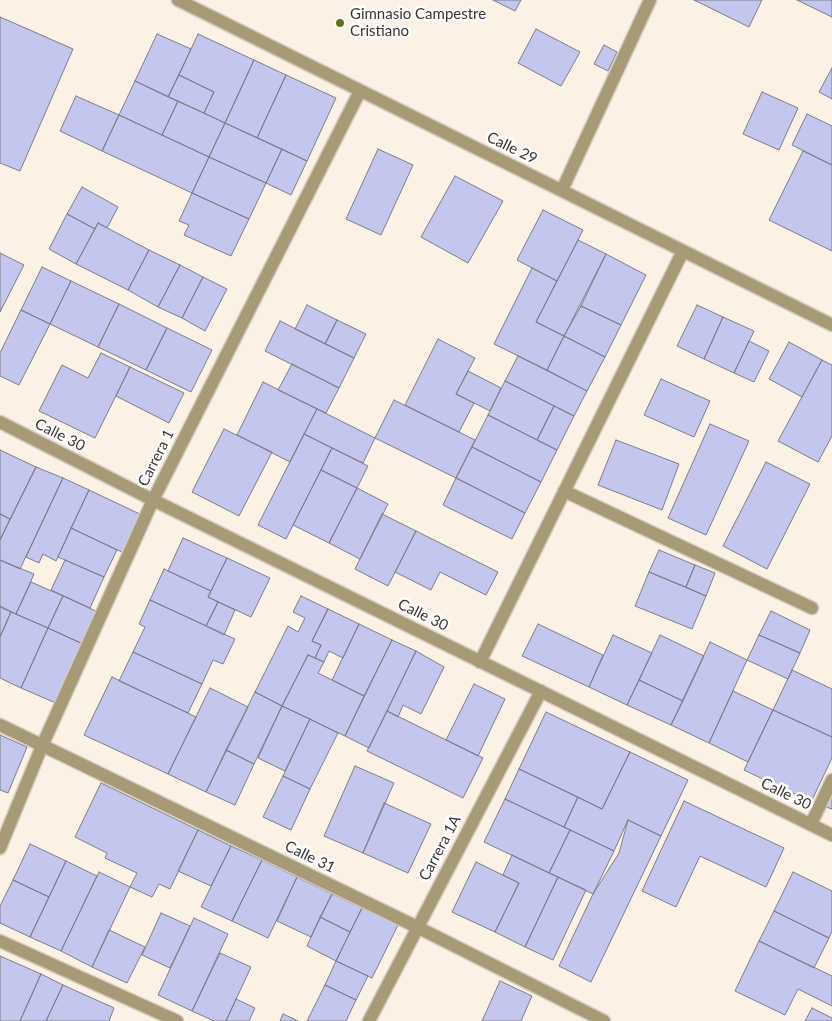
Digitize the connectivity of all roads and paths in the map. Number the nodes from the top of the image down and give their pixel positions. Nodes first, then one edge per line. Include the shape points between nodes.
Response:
1 (178, 0) edge
2 (650, 0) edge
3 (360, 91) junction
4 (562, 190) junction
5 (683, 251) junction
6 (832, 324) edge
7 (0, 422) edge
8 (564, 492) junction
9 (153, 500) junction
10 (812, 608) dead end
11 (480, 662) junction
12 (541, 691) junction
13 (0, 725) edge
14 (42, 746) junction
15 (832, 780) edge
16 (811, 824) junction
17 (832, 835) edge
18 (0, 848) edge
19 (417, 927) junction
20 (0, 941) edge
21 (177, 1021) edge
22 (369, 1021) edge
23 (604, 1021) edge

1 - 3 street, Calle 29
2 - 4 street
3 - 4 street, Calle 29
3 - 9 street, Carrera 1
4 - 5 street, Calle 29
5 - 6 street, Calle 29
5 - 8 street
7 - 9 street, Calle 30
8 - 10 street
8 - 11 street
9 - 11 street, Calle 30
9 - 14 street, Carrera 1
11 - 12 street, Calle 30
12 - 16 street, Calle 30
12 - 19 street, Carrera 1A
13 - 14 street, Calle 31
14 - 18 street, Carrera 1
14 - 19 street, Calle 31
15 - 16 street
16 - 17 street, Calle 30
19 - 22 street, Carrera 1A
19 - 23 street, Calle 31
20 - 21 street

